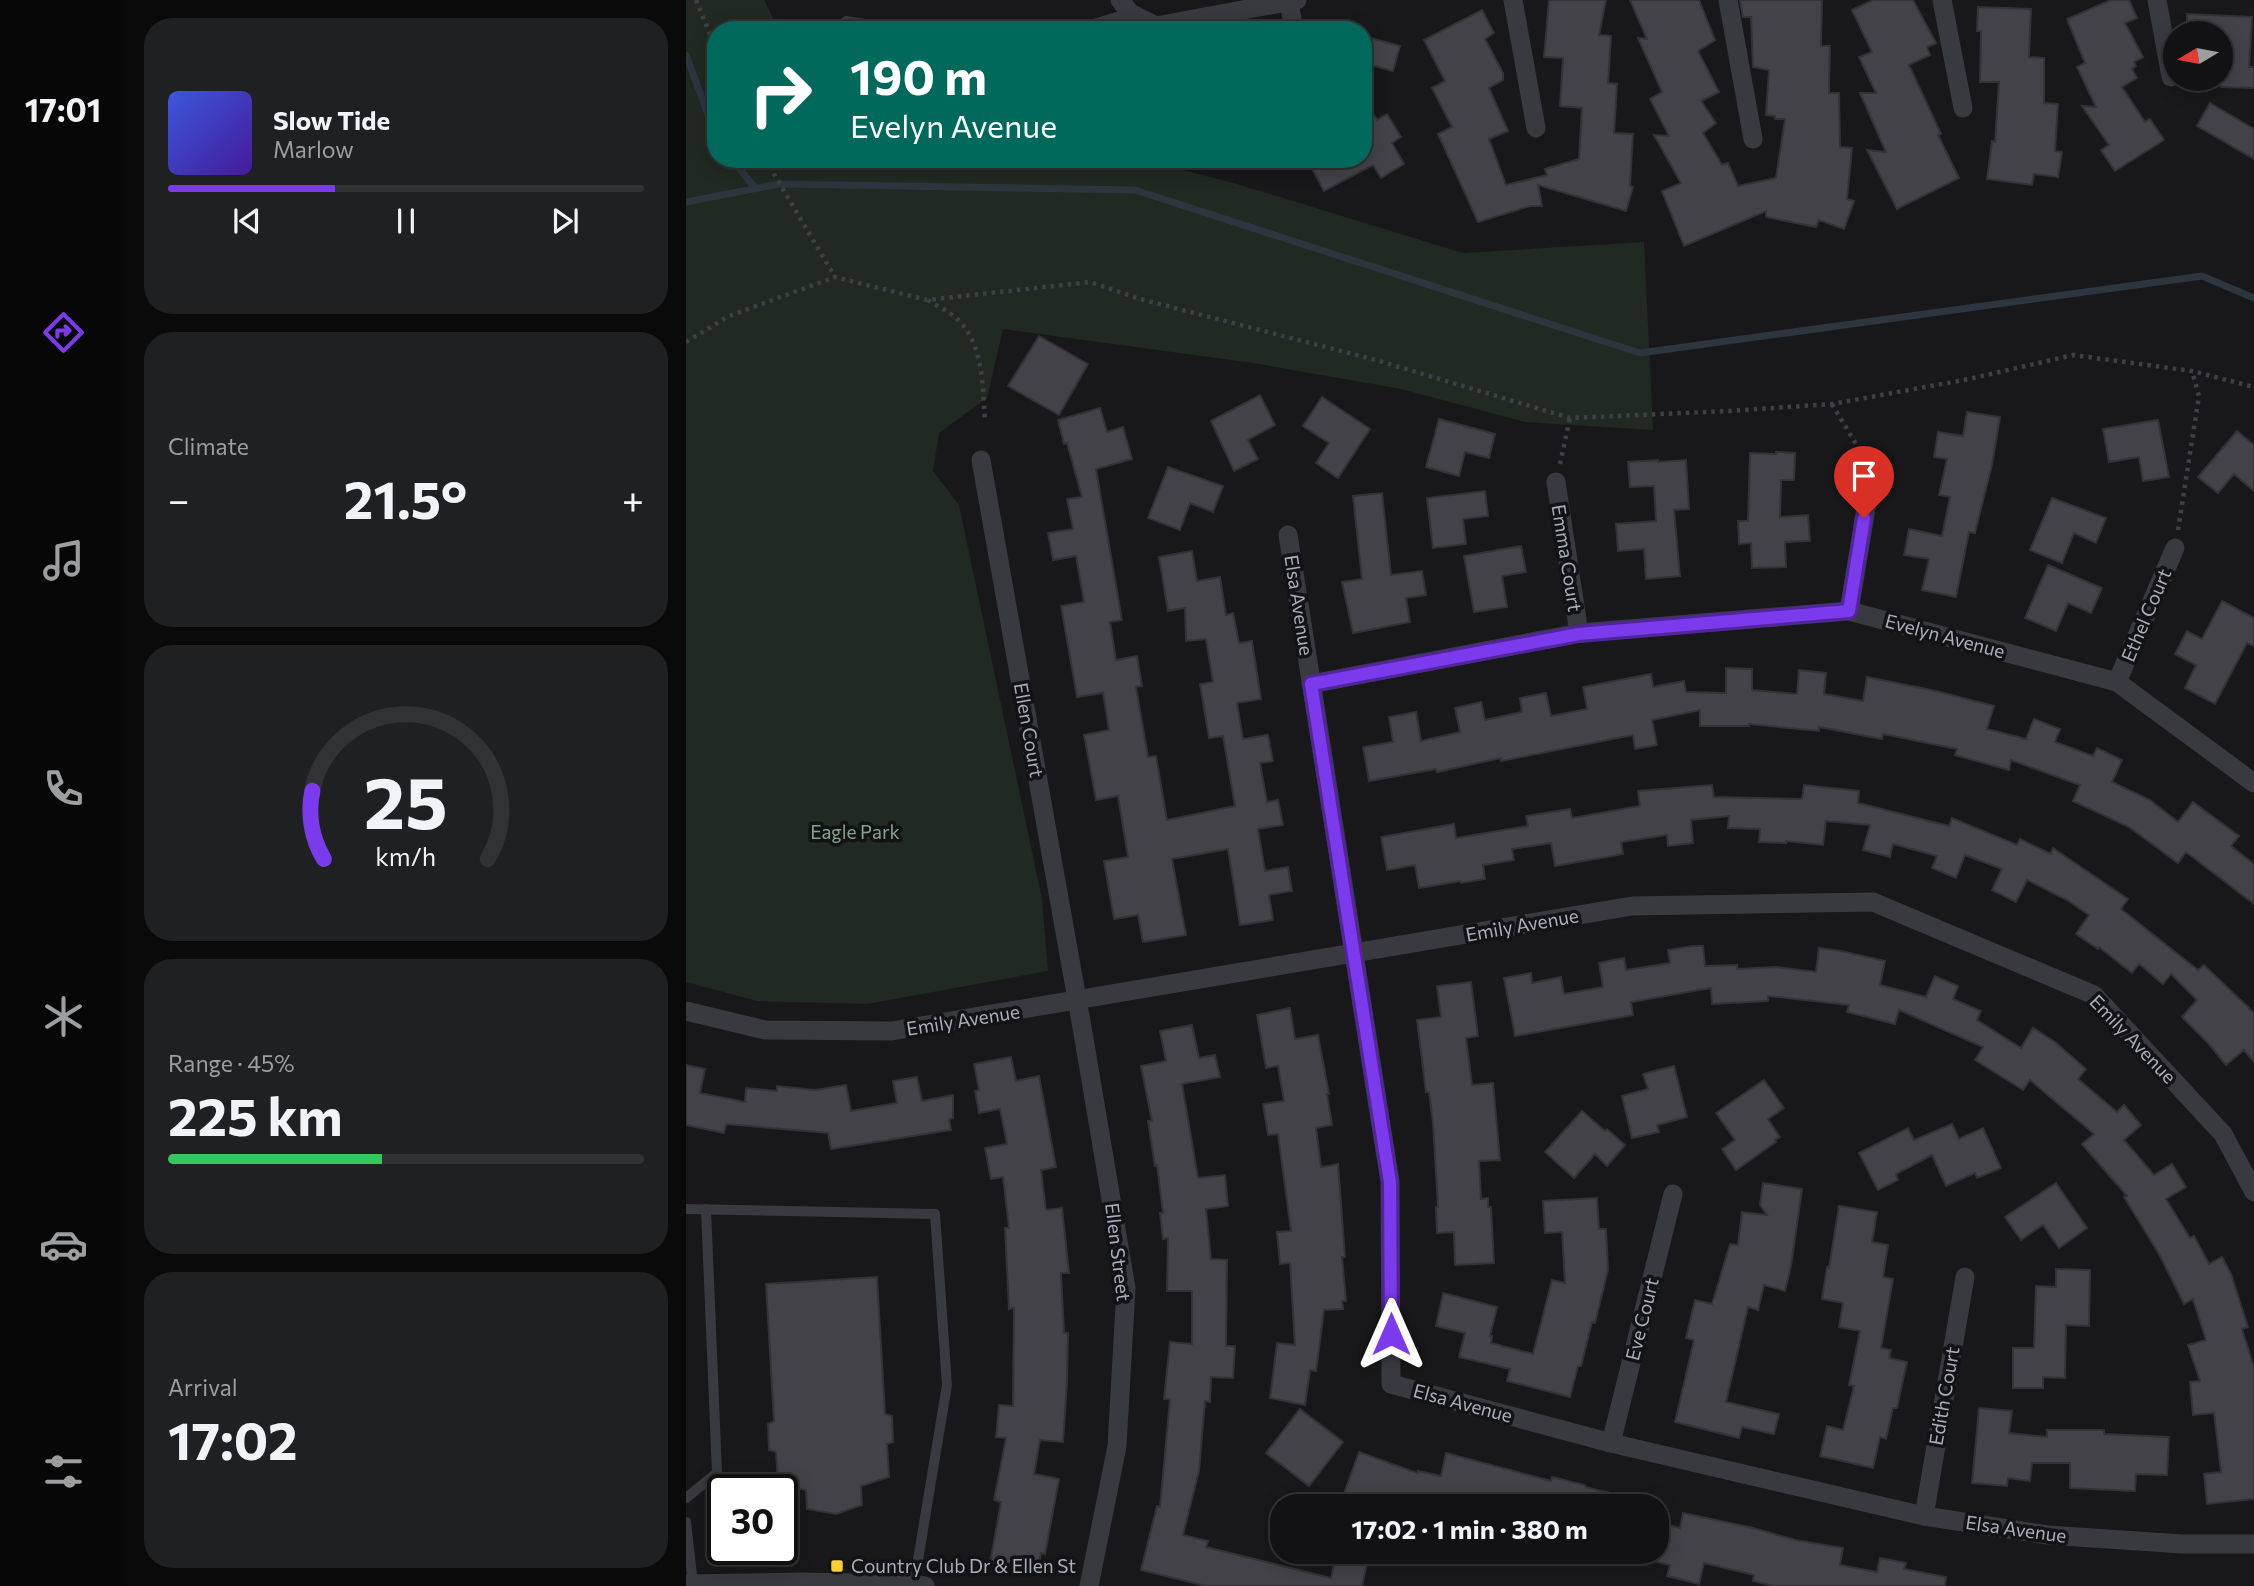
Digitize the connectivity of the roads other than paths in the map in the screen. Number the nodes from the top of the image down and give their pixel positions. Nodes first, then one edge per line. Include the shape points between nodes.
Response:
1 (1513, 0) edge
2 (1728, 0) edge
3 (1942, 0) edge
4 (2157, 0) edge
5 (1293, 1) edge
6 (1246, 4) edge
7 (1125, 6) edge
8 (1093, 21) edge
9 (1148, 21) edge
10 (1176, 21) edge
11 (1294, 21) edge
12 (2163, 33) edge
13 (1963, 108) dead end
14 (1536, 128) dead end
15 (1753, 139) dead end
16 (981, 460) dead end
17 (1872, 472) road end
18 (1556, 482) road end
19 (1288, 535) dead end
20 (2175, 548) road end
21 (1849, 611) junction
22 (1579, 634) junction
23 (2117, 682) junction
24 (1311, 684) junction
25 (2254, 783) edge
26 (1354, 954) junction
27 (1077, 1001) junction
28 (686, 1011) edge
29 (2254, 1192) edge
30 (1673, 1194) dead end
31 (686, 1209) edge
32 (706, 1209) junction
33 (1965, 1276) dead end
34 (1611, 1443) junction
35 (686, 1498) edge
36 (1924, 1516) junction
37 (686, 1522) edge
38 (2254, 1545) edge
39 (689, 1584) edge
40 (919, 1585) edge
41 (1090, 1586) edge

1 - 14 street
2 - 15 street
3 - 13 street
4 - 12 street
5 - 6 street
5 - 11 street
6 - 10 street
7 - 8 lane
7 - 9 street
16 - 27 street, Ellen Court
17 - 21 street
18 - 22 street, Emma Court
19 - 24 street, Elsa Avenue
20 - 23 street, Ethel Court
21 - 22 street, Evelyn Avenue
21 - 23 street, Evelyn Avenue
22 - 24 street, Evelyn Avenue
23 - 25 street, Evelyn Avenue
24 - 26 street, Elsa Avenue
26 - 27 street, Emily Avenue
26 - 29 street, Emily Avenue via 1632,906 1873,902 2094,995 2223,1134
26 - 34 street, Elsa Avenue via 1390,1182 1391,1384
27 - 28 street, Emily Avenue via 892,1031 765,1030
27 - 41 street, Ellen Street via 1126,1288 1117,1446
30 - 34 street, Eve Court
31 - 32 lane
32 - 35 lane via 717,1473
32 - 40 lane via 935,1214 947,1385
33 - 36 street, Edith Court
34 - 36 street, Elsa Avenue
36 - 38 street, Elsa Avenue via 2048,1535
37 - 39 lane
39 - 40 street

